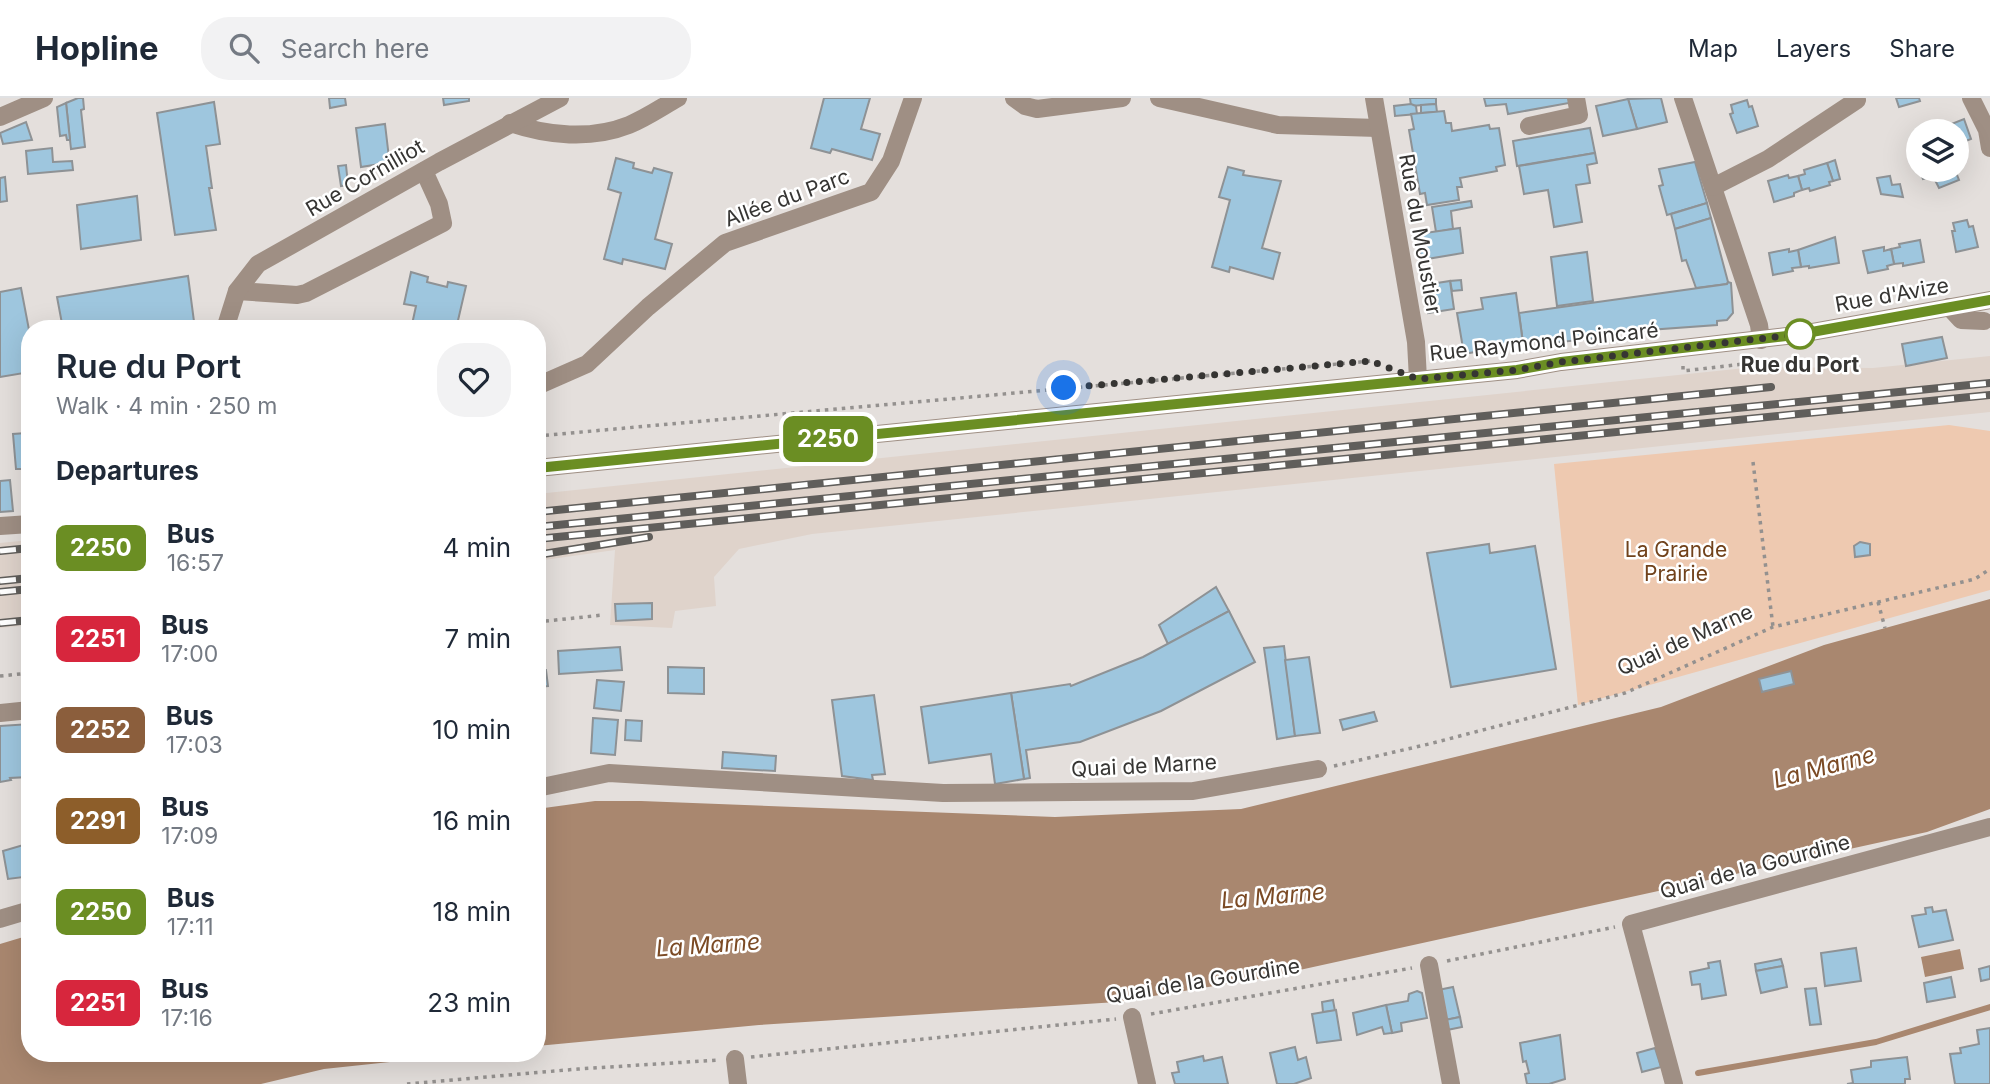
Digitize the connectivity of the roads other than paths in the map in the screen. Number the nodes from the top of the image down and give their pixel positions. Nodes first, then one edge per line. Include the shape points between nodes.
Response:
1 (44, 98) edge
2 (560, 98) edge
3 (678, 98) edge
4 (913, 98) edge
5 (1014, 98) edge
6 (1122, 98) edge
7 (1159, 98) edge
8 (1374, 98) edge
9 (1576, 98) edge
10 (1683, 98) edge
11 (1971, 98) edge
12 (1857, 100) edge
13 (0, 117) edge
14 (510, 123) junction
15 (1529, 126) dead end
16 (1378, 128) junction
17 (1990, 148) edge
18 (424, 171) junction
19 (1713, 187) junction
20 (237, 291) junction
21 (1990, 300) edge
22 (1950, 307) junction
23 (228, 320) edge
24 (1984, 321) dead end
25 (1761, 340) junction
26 (1418, 379) junction
27 (546, 382) edge
28 (546, 467) edge
29 (21, 525) edge
30 (0, 526) edge
31 (21, 711) edge
32 (0, 713) edge
33 (1318, 769) road end
34 (546, 786) edge
35 (1990, 827) edge
36 (21, 913) edge
37 (0, 919) edge
38 (1429, 965) road end
39 (1132, 1017) road end
40 (735, 1059) road end
41 (737, 1084) edge
42 (1147, 1084) edge
43 (1451, 1084) edge
44 (1674, 1084) edge

1 - 13 street
2 - 14 street, Rue Cornilliot
3 - 14 street via 629,125 574,135 540,134
4 - 27 street, Allée du Parc via 891,161 871,192 725,243 587,364
5 - 6 street via 1037,108
7 - 16 street via 1278,125
8 - 16 street, Rue du Moustier
9 - 15 street via 1579,115
10 - 19 street
11 - 17 street via 1987,130
12 - 19 street via 1769,159
14 - 18 street, Rue Cornilliot
16 - 26 street, Rue du Moustier via 1416,342
18 - 20 street, Rue Cornilliot via 258,264
18 - 20 street via 443,223 306,293
19 - 25 street
20 - 23 street, Rue Cornilliot
21 - 22 street, Rue d'Avize
22 - 24 street via 1961,320
22 - 25 street, Rue d'Avize
25 - 26 street, Rue Raymond Poincaré
26 - 28 street, Rue Raymond Poincaré
29 - 30 street
31 - 32 street
33 - 34 street, Quai de Marne via 1193,791 943,793 609,773
35 - 44 street, Quai de la Gourdine via 1631,924
36 - 37 street
38 - 43 street
39 - 42 street
40 - 41 street

